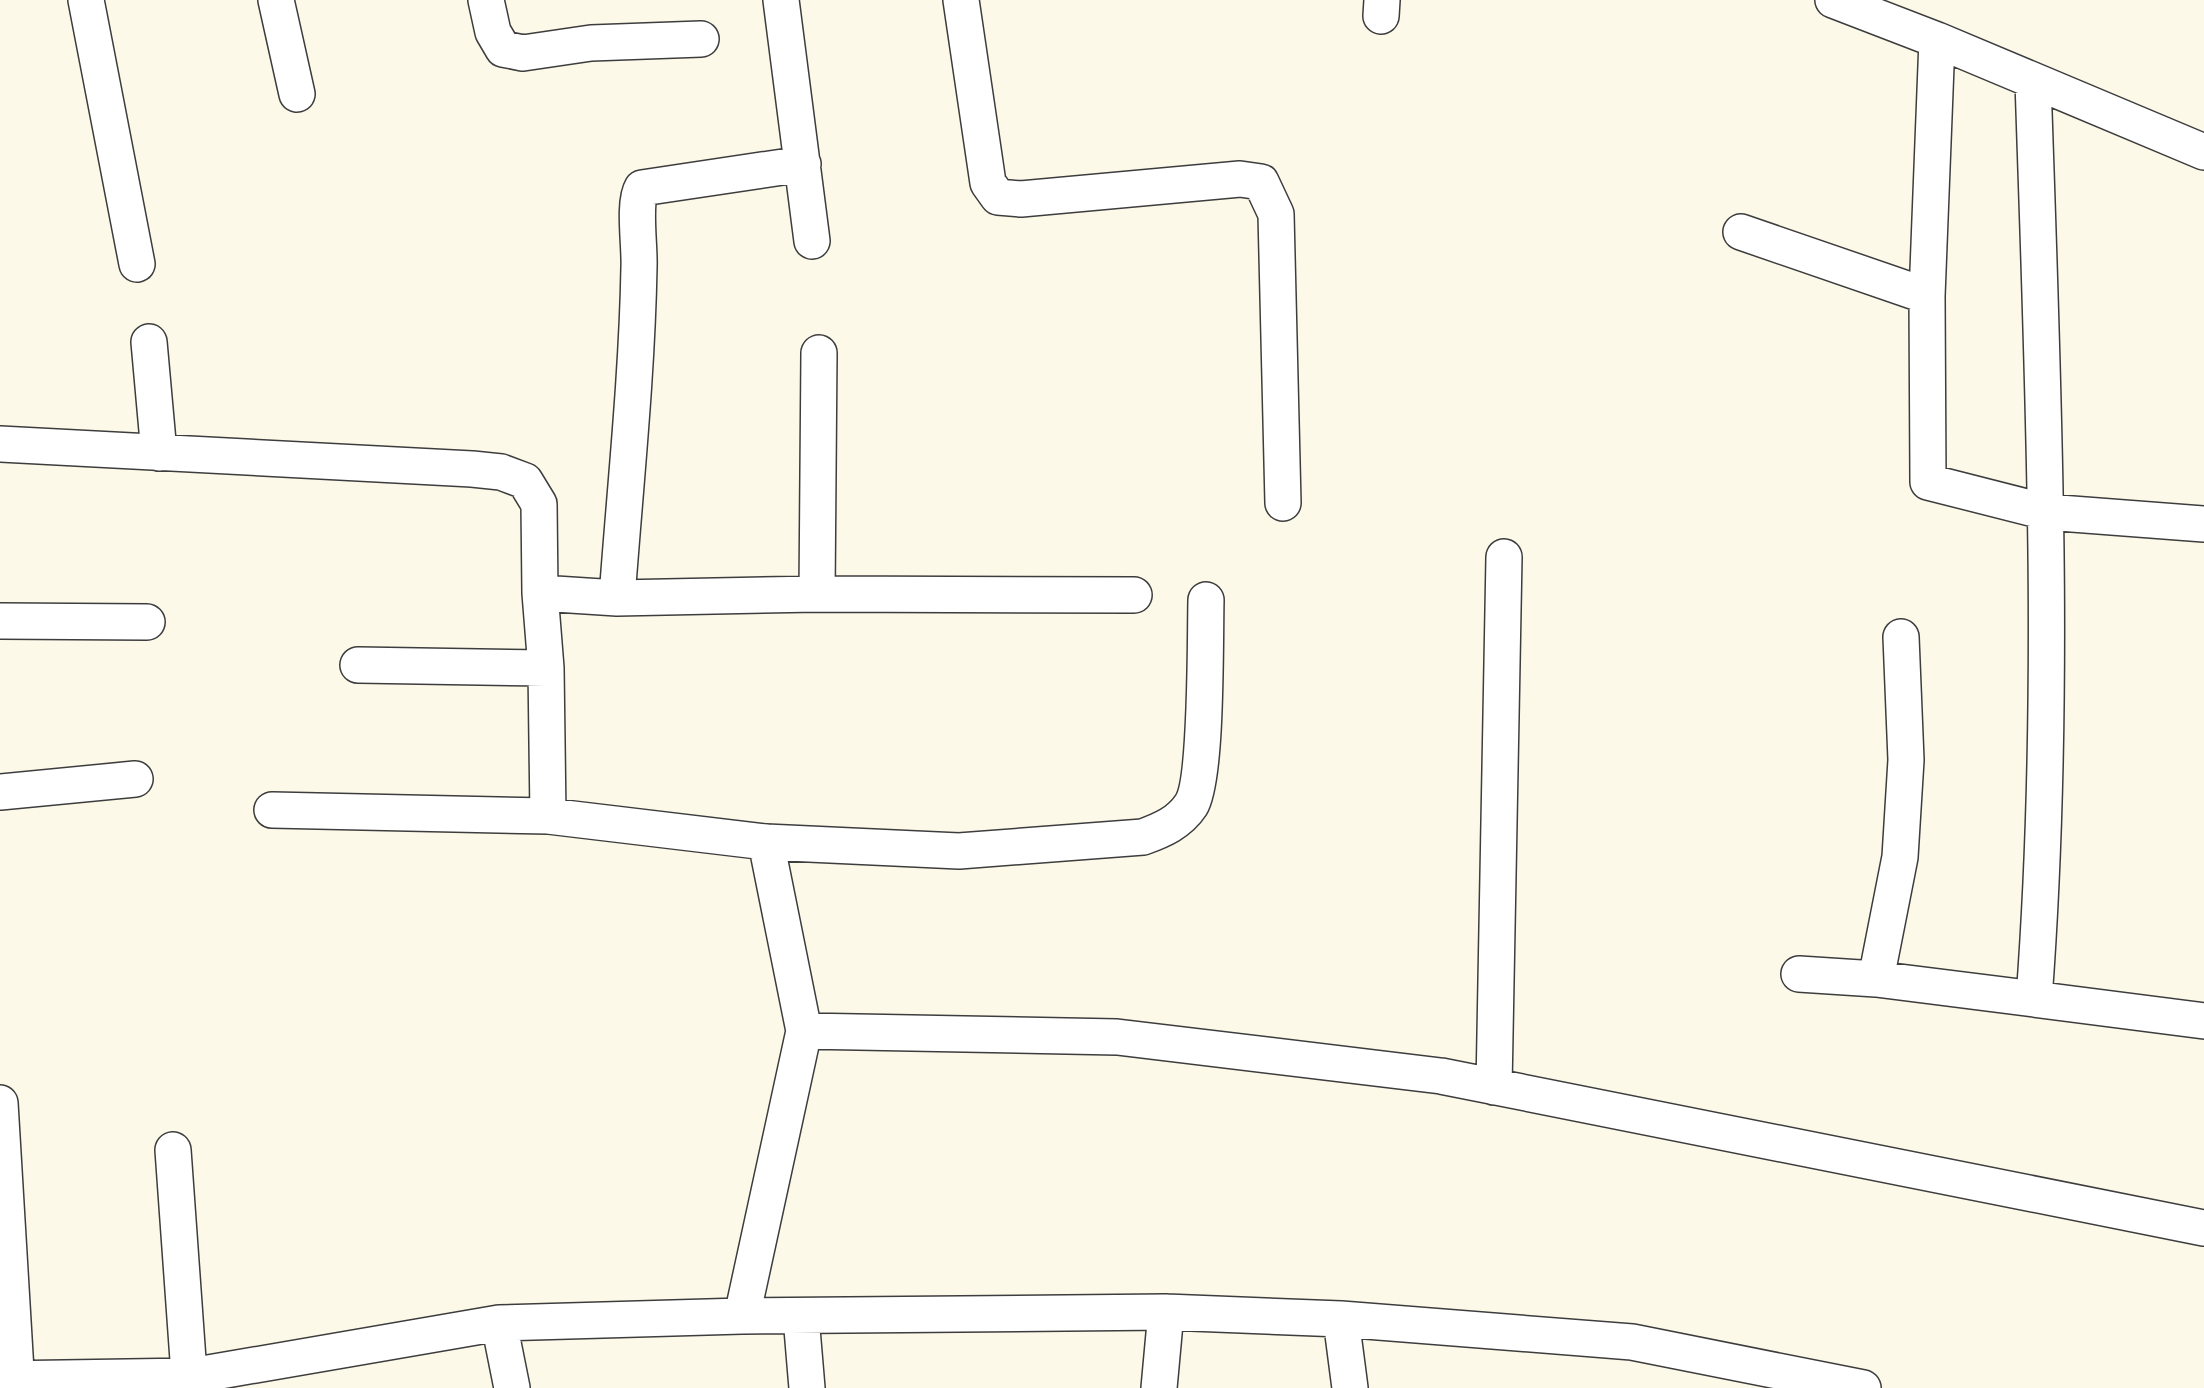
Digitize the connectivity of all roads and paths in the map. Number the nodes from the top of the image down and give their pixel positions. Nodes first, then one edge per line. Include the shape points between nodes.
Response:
1 (86, 0) edge
2 (275, 0) edge
3 (486, 0) edge
4 (781, 0) edge
5 (961, 0) edge
6 (1833, 0) edge
7 (701, 39) dead end
8 (1937, 40) junction
9 (2033, 81) junction
10 (297, 94) dead end
11 (2204, 152) edge
12 (803, 164) junction
13 (1741, 232) dead end
14 (811, 242) dead end
15 (136, 264) dead end
16 (1927, 296) junction
17 (149, 342) dead end
18 (819, 352) dead end
19 (0, 444) edge
20 (159, 453) junction
21 (1283, 503) dead end
22 (2046, 512) junction
23 (2204, 524) edge
24 (1504, 557) dead end
25 (540, 593) junction
26 (817, 594) junction
27 (1134, 596) dead end
28 (617, 598) junction
29 (1206, 600) dead end
30 (0, 621) edge
31 (147, 622) dead end
32 (1901, 637) dead end
33 (358, 665) dead end
34 (546, 668) junction
35 (135, 779) dead end
36 (0, 792) edge
37 (272, 810) dead end
38 (548, 816) junction
39 (766, 842) junction
40 (1799, 974) dead end
41 (1876, 978) junction
42 (2034, 999) junction
43 (2204, 1021) edge
44 (804, 1031) junction
45 (1494, 1087) junction
46 (0, 1103) edge
47 (173, 1150) dead end
48 (2204, 1228) edge
49 (1166, 1312) junction
50 (742, 1316) junction
51 (801, 1317) junction
52 (1341, 1319) junction
53 (499, 1323) junction
54 (11, 1382) edge
55 (190, 1382) edge
56 (512, 1388) edge
57 (807, 1388) edge
58 (1159, 1388) edge
59 (1350, 1388) edge
60 (1863, 1388) edge

1 - 15 street
2 - 10 street
3 - 7 street via 493,32 503,49 523,53 590,43
4 - 12 street
5 - 21 street via 988,183 998,197 1021,199 1240,179 1262,182 1276,214
6 - 8 street
8 - 9 street
8 - 16 street
9 - 11 street
9 - 22 street
12 - 14 street
12 - 28 street via 642,188 637,196 638,309
13 - 16 street
16 - 22 street via 1928,482
17 - 20 street
18 - 26 street
19 - 20 street
20 - 25 street via 501,472 524,481 539,504
22 - 23 street
22 - 42 street via 2043,881
24 - 45 street
25 - 28 street
25 - 34 street
26 - 27 street
26 - 28 street
29 - 39 street via 1202,764 1192,804 1171,826 1143,837 959,851
30 - 31 street
32 - 41 street via 1906,760 1900,857
33 - 34 street
34 - 38 street
35 - 36 street
37 - 38 street
38 - 39 street
39 - 44 street
40 - 41 street
41 - 42 street
42 - 43 street
44 - 45 street via 1117,1037 1441,1076
44 - 50 street
45 - 48 street
46 - 54 street
47 - 55 street
49 - 51 street
49 - 52 street
49 - 58 street
50 - 51 street
50 - 53 street
51 - 57 street
52 - 59 street
52 - 60 street via 1632,1342
53 - 55 street
53 - 56 street
54 - 55 street

